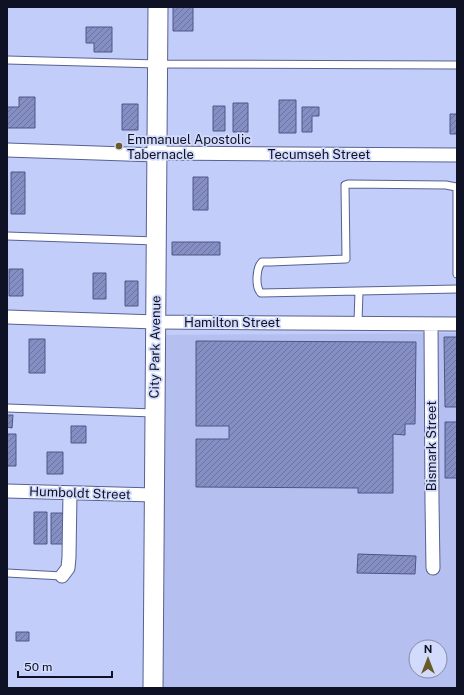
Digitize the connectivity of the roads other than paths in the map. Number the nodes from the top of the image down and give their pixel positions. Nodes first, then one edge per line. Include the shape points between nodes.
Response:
1 (158, 7) edge
2 (7, 60) edge
3 (158, 64) junction
4 (457, 65) edge
5 (7, 150) edge
6 (156, 154) junction
7 (457, 155) edge
8 (457, 187) edge
9 (7, 236) edge
10 (156, 241) junction
11 (457, 274) edge
12 (457, 289) edge
13 (359, 291) junction
14 (7, 317) edge
15 (156, 322) junction
16 (358, 323) junction
17 (431, 324) junction
18 (457, 324) edge
19 (7, 408) edge
20 (154, 413) junction
21 (7, 491) edge
22 (70, 493) junction
23 (154, 495) junction
24 (433, 568) dead end
25 (7, 573) edge
26 (62, 576) joint
27 (153, 688) edge

1 - 3 street, City Park Avenue
2 - 3 lane
3 - 4 lane
3 - 6 street, City Park Avenue
5 - 6 street, Tecumseh Street
6 - 7 street, Tecumseh Street
6 - 10 street, City Park Avenue
8 - 11 lane
8 - 13 lane via 345,185 346,259 262,262 259,266 258,288 261,293
9 - 10 lane
10 - 15 street, City Park Avenue
12 - 13 lane
13 - 16 lane
14 - 15 street, Hamilton Street
15 - 16 street, Hamilton Street
15 - 20 street, City Park Avenue
16 - 17 street, Hamilton Street
17 - 18 street, Hamilton Street
17 - 24 street, Bismark Street
19 - 20 lane
20 - 23 street, City Park Avenue
21 - 22 street, Humboldt Street
22 - 23 street, Humboldt Street
22 - 26 street via 68,568
23 - 27 street, City Park Avenue
25 - 26 lane

